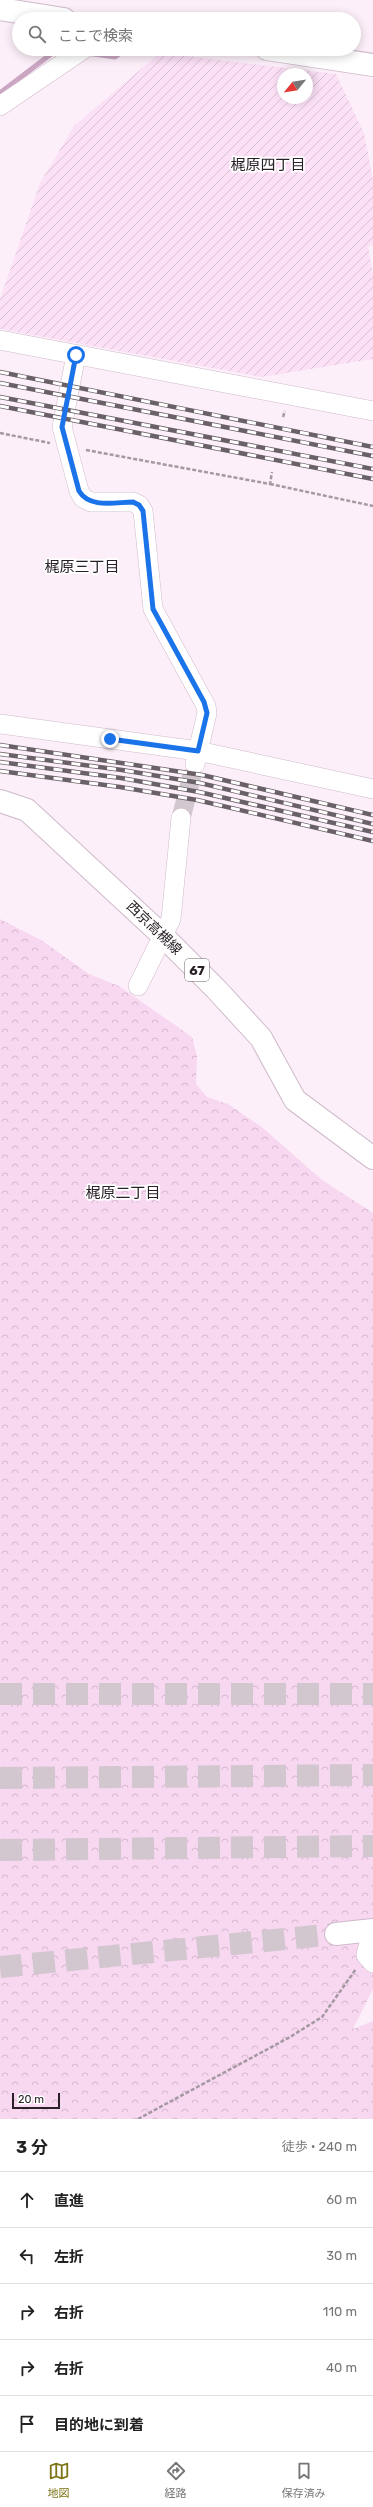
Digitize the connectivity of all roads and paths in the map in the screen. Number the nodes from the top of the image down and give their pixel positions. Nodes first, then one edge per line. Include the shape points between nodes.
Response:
1 (0, 10) edge
2 (14, 12) edge
3 (75, 56) edge
4 (314, 56) edge
5 (373, 65) edge
6 (0, 106) edge
7 (0, 340) edge
8 (76, 355) junction
9 (373, 411) edge
10 (0, 433) edge
11 (66, 446) junction
12 (272, 472) dead end
13 (270, 484) junction
14 (373, 506) edge
15 (0, 724) edge
16 (197, 758) junction
17 (373, 789) edge
18 (0, 801) edge
19 (182, 818) tunnel mouth
20 (163, 936) junction
21 (138, 986) dead end
22 (373, 1158) edge
23 (336, 1934) tunnel mouth
24 (370, 1943) edge
25 (138, 2119) edge

1 - 2 main road
3 - 6 street
4 - 5 main road
7 - 8 street
8 - 9 street
8 - 11 street via 62,427
10 - 11 path
11 - 13 path
11 - 16 street via 83,498 91,502 133,502 143,511 153,609 206,706 207,713
12 - 13 path
13 - 14 path
15 - 16 street
16 - 17 street
18 - 20 main road, 西京高槻線 / 67 via 27,810
19 - 20 street via 171,919
20 - 21 street
20 - 22 main road, 西京高槻線 / 67 via 261,1038 295,1100
23 - 24 main road
24 - 25 path via 322,2017

